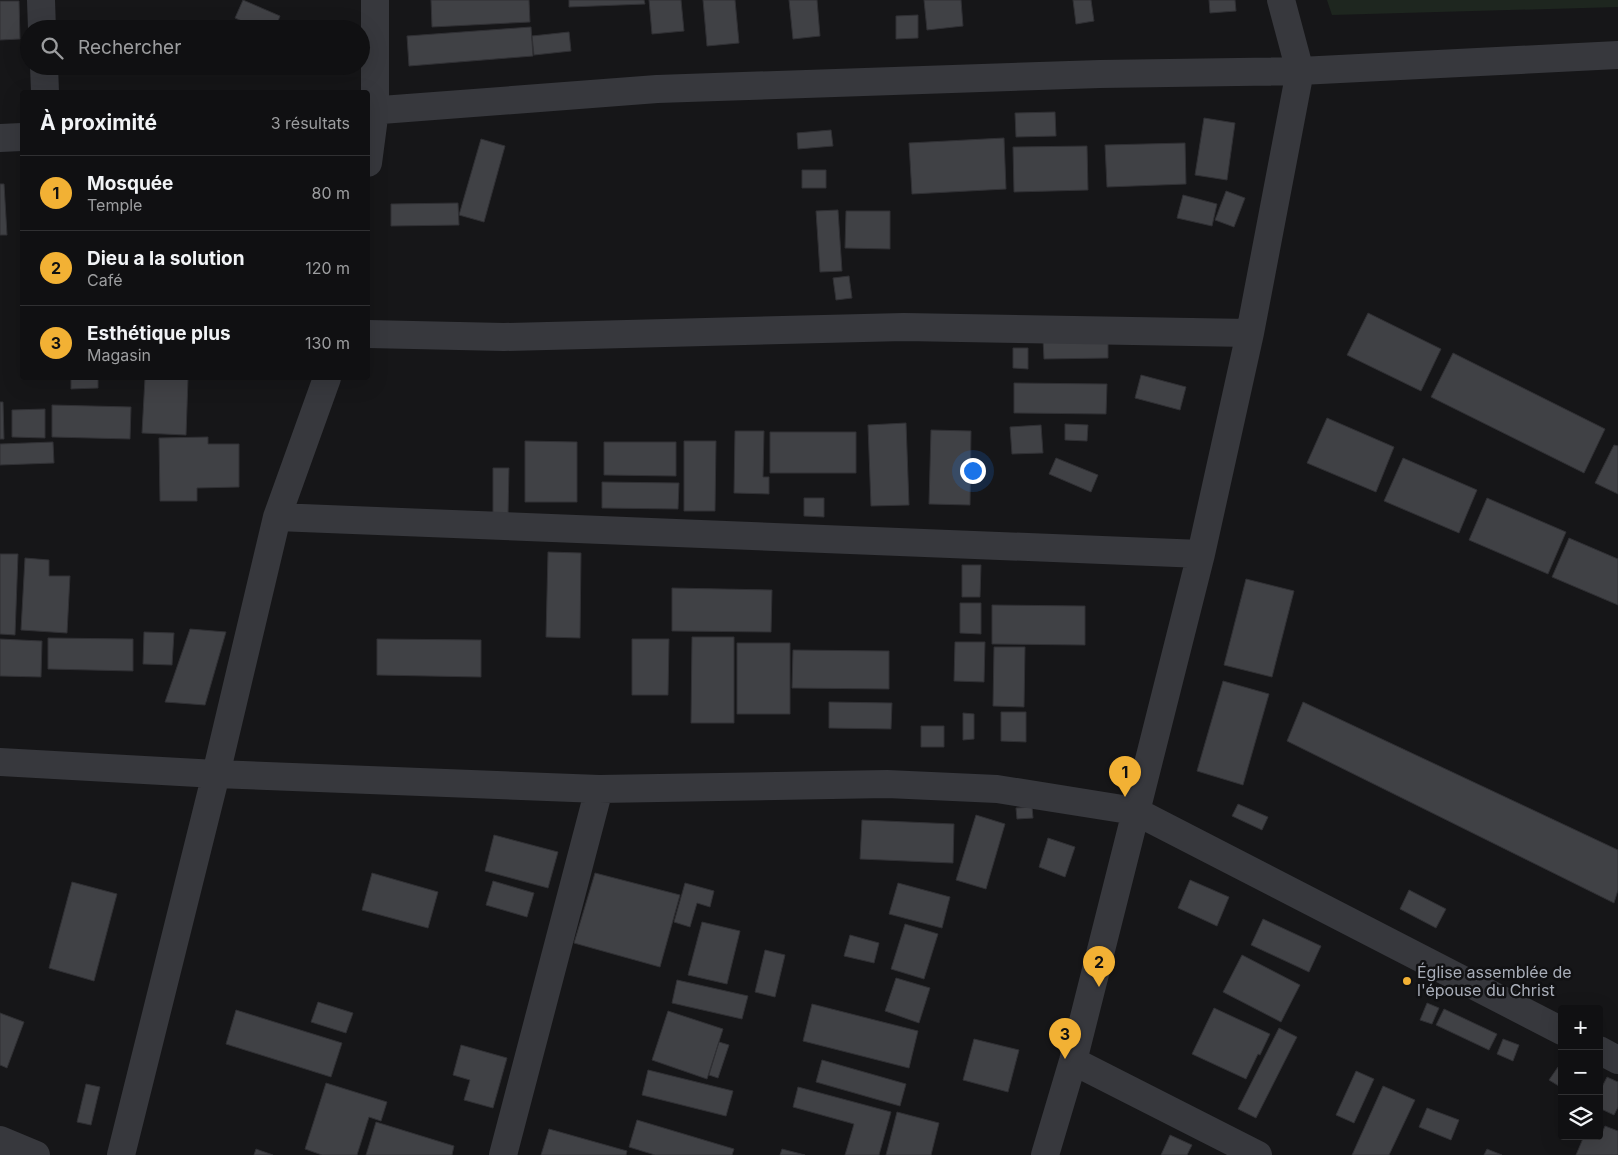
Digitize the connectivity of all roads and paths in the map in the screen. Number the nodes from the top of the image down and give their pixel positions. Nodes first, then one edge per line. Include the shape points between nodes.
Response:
1 (41, 0) edge
2 (375, 0) edge
3 (1281, 0) edge
4 (42, 20) edge
5 (1618, 55) edge
6 (1300, 71) junction
7 (44, 75) edge
8 (45, 90) edge
9 (371, 110) edge
10 (370, 128) edge
11 (20, 137) edge
12 (0, 138) edge
13 (1250, 333) junction
14 (370, 334) edge
15 (326, 380) edge
16 (276, 516) junction
17 (1201, 554) junction
18 (0, 762) edge
19 (216, 774) junction
20 (599, 789) junction
21 (1135, 811) junction
22 (1558, 1029) edge
23 (1603, 1052) edge
24 (1073, 1060) junction
25 (1618, 1060) edge
26 (0, 1140) edge
27 (36, 1155) edge
28 (121, 1155) edge
29 (503, 1155) edge
30 (1045, 1155) edge
31 (1258, 1155) edge

1 - 4 street
2 - 9 street
3 - 6 street
5 - 6 street
6 - 9 street via 657,90
6 - 13 street
7 - 8 street
9 - 10 street
11 - 12 street
13 - 14 street via 904,327 504,337
13 - 17 street
15 - 16 street
16 - 17 street
16 - 19 street
17 - 21 street
18 - 19 street
19 - 20 street
19 - 28 street
20 - 21 street via 888,784 998,789
20 - 29 street
21 - 22 street
21 - 24 street
23 - 25 street
24 - 30 street
24 - 31 street
26 - 27 street

